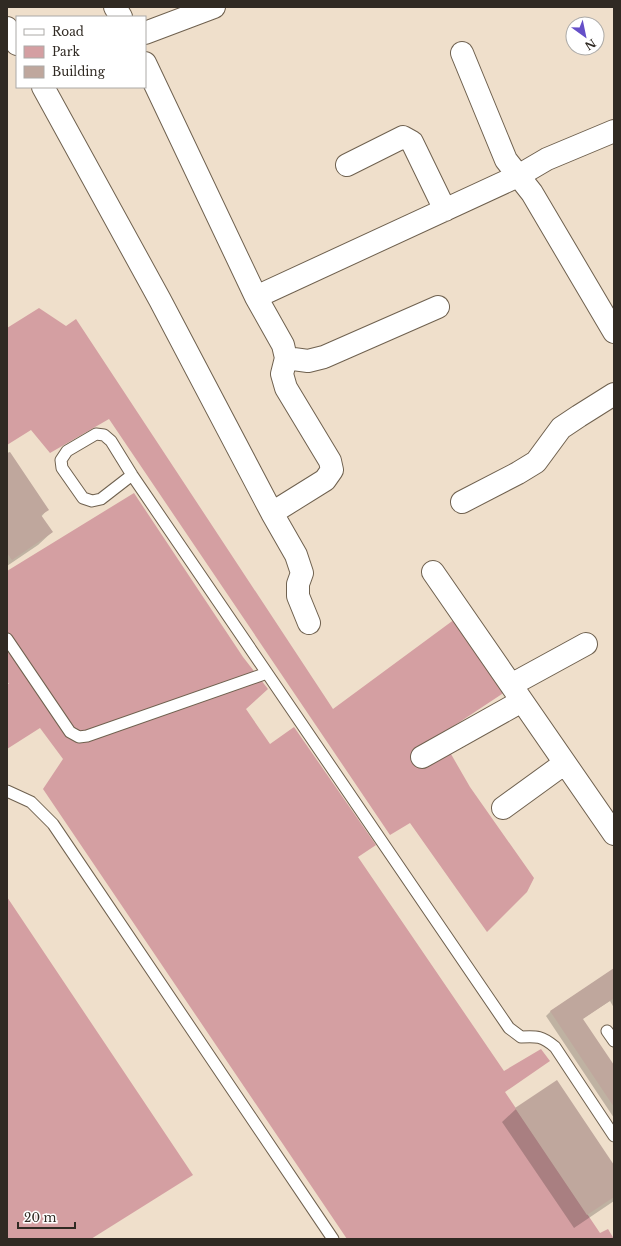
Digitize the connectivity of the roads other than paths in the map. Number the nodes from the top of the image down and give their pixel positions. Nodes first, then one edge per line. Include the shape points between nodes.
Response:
1 (116, 7) edge
2 (214, 7) edge
3 (120, 16) edge
4 (7, 28) edge
5 (146, 33) edge
6 (16, 42) edge
7 (462, 53) dead end
8 (146, 65) edge
9 (44, 88) edge
10 (614, 131) edge
11 (347, 164) dead end
12 (518, 176) junction
13 (445, 210) junction
14 (256, 297) junction
15 (438, 307) dead end
16 (614, 332) edge
17 (286, 358) junction
18 (614, 394) edge
19 (132, 475) junction
20 (462, 502) dead end
21 (272, 513) junction
22 (433, 572) dead end
23 (309, 623) dead end
24 (7, 638) edge
25 (586, 644) dead end
26 (267, 673) junction
27 (516, 693) junction
28 (422, 757) dead end
29 (565, 763) junction
30 (7, 791) edge
31 (503, 808) dead end
32 (614, 834) edge
33 (607, 1031) dead end
34 (614, 1041) edge
35 (614, 1136) edge
36 (333, 1239) edge

1 - 3 street
2 - 5 street
4 - 6 street
7 - 12 street via 506,160
8 - 14 street
9 - 21 street via 160,300
10 - 12 street via 547,159
11 - 13 street via 403,137 412,142
12 - 13 street
12 - 16 street via 532,193
13 - 14 street
14 - 17 street via 283,345
15 - 17 street via 324,357 308,361
17 - 21 street via 282,374 286,388 330,461 332,470 325,480
18 - 20 street via 561,428 536,462
19 - 19 lane via 101,499 92,501 84,498 62,468 61,460 68,451 96,434 104,435 111,441
19 - 26 lane
21 - 23 street via 296,555 302,573 298,584 298,596
22 - 27 street
24 - 26 lane via 70,732 79,737
25 - 27 street
26 - 35 lane via 509,1028 520,1037 537,1036 546,1039 555,1047
27 - 28 street
27 - 29 street
29 - 31 street
29 - 32 street
30 - 36 lane via 31,802 53,824
33 - 34 lane

